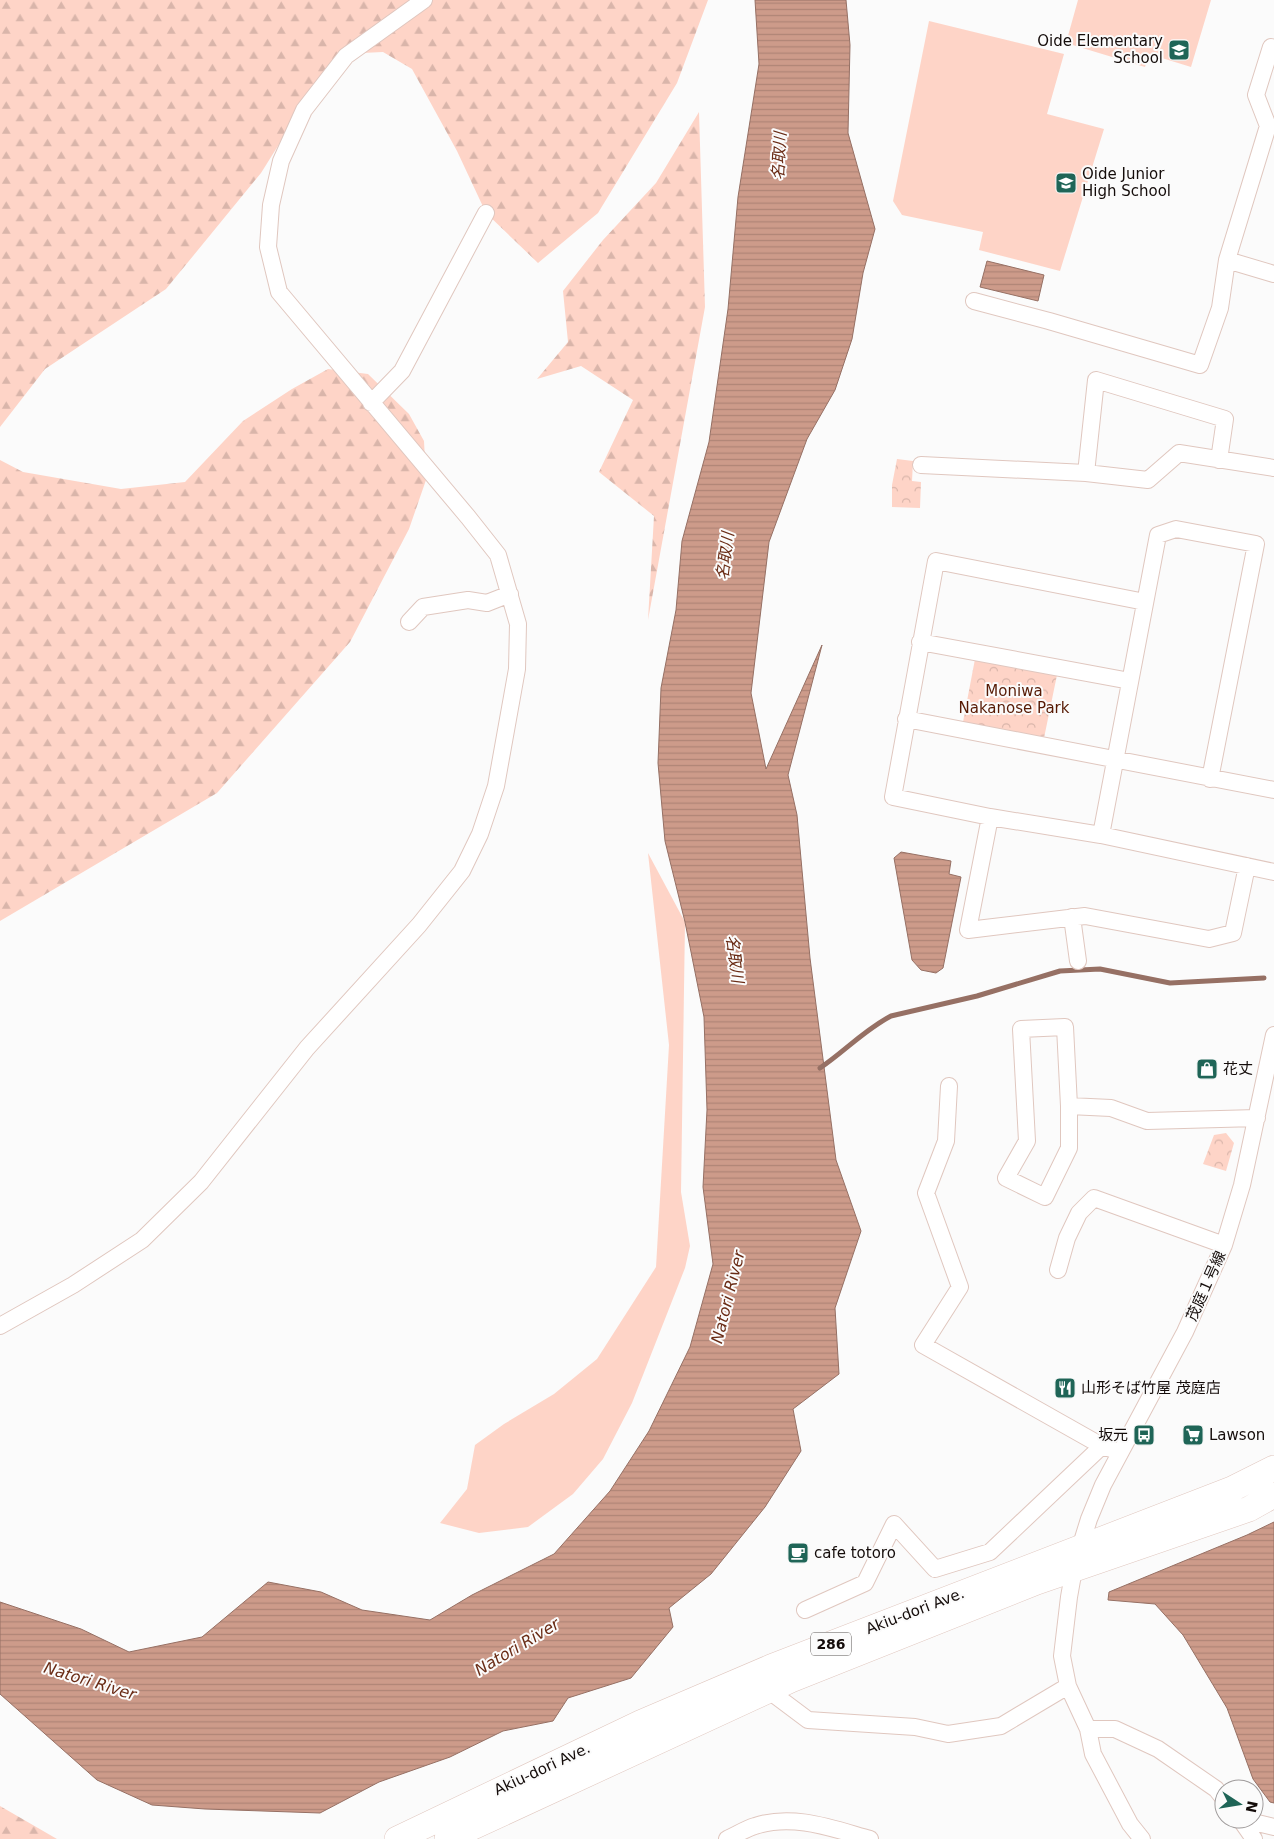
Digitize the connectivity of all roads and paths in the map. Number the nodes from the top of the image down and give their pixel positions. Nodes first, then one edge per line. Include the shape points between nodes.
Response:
1 (424, 0) edge
2 (1274, 48) edge
3 (486, 214) dead end
4 (1227, 260) junction
5 (1274, 274) edge
6 (974, 301) dead end
7 (371, 403) junction
8 (1219, 460) junction
9 (921, 465) dead end
10 (1274, 468) edge
11 (1086, 473) junction
12 (510, 594) junction
13 (1145, 602) junction
14 (408, 622) dead end
15 (920, 642) junction
16 (1130, 681) junction
17 (906, 720) junction
18 (1116, 759) junction
19 (1210, 778) junction
20 (1274, 790) edge
21 (990, 817) junction
22 (1101, 835) junction
23 (1247, 866) junction
24 (1274, 872) edge
25 (1072, 917) junction
26 (1078, 961) dead end
27 (1274, 1035) edge
28 (949, 1086) dead end
29 (1070, 1106) junction
30 (1257, 1118) junction
31 (1224, 1245) junction
32 (1058, 1270) dead end
33 (0, 1326) edge
34 (1102, 1446) junction
35 (1120, 1451) junction
36 (1274, 1468) edge
37 (1274, 1495) edge
38 (1077, 1559) junction
39 (804, 1610) dead end
40 (1068, 1686) junction
41 (768, 1690) junction
42 (1088, 1729) junction
43 (1214, 1788) edge
44 (397, 1839) edge
45 (447, 1839) edge
46 (726, 1839) edge
47 (870, 1839) edge
48 (1142, 1839) edge

1 - 7 street via 346,56 304,110 281,161 271,205 268,248 279,292
2 - 4 street via 1271,47 1256,95 1268,126
3 - 7 street via 402,371
4 - 5 street
4 - 6 street via 1220,308 1200,365
7 - 12 street via 498,555
8 - 10 street
8 - 11 street via 1179,454 1148,480
8 - 11 street via 1225,419 1096,380
9 - 11 street
12 - 14 street via 487,603 468,600 423,607
12 - 33 street via 518,624 515,679 496,786 480,834 462,871 419,925 307,1048 201,1182 142,1240 73,1286
13 - 15 street via 936,562
13 - 16 street
13 - 19 street via 1158,534 1176,529 1256,544
15 - 16 street
15 - 17 street
16 - 18 street
17 - 18 street
17 - 21 street via 893,797
18 - 19 street
18 - 22 street
19 - 20 street
21 - 22 street
21 - 25 street via 968,930
22 - 23 street
23 - 24 street
23 - 25 street via 1233,933 1209,939 1085,916
25 - 26 street
27 - 30 street, 茂庭１号線
28 - 34 street via 946,1142 926,1193 960,1288 923,1345
29 - 29 street via 1069,1148 1045,1197 1006,1178 1027,1141 1021,1029 1066,1027
29 - 30 street via 1111,1108 1147,1121
30 - 31 street, 茂庭１号線
31 - 32 street via 1094,1198 1079,1213 1067,1238
31 - 35 street, 茂庭１号線 via 1185,1332
34 - 35 street
34 - 39 street via 990,1552 935,1569 894,1524 865,1583
35 - 38 street, 茂庭１号線 via 1089,1519
36 - 38 highway, Akiu-dori Ave. / 286
37 - 38 highway, Akiu-dori Ave. / 286 via 1249,1509
38 - 40 street, 茂庭１号線 via 1062,1656
38 - 41 highway, Akiu-dori Ave. / 286 via 1028,1586
38 - 44 highway, Akiu-dori Ave. / 286 via 771,1667 649,1719
40 - 41 street via 1001,1726 948,1734 915,1727 808,1720
40 - 42 street, 茂庭１号線
41 - 45 highway, Akiu-dori Ave. / 286
42 - 43 street via 1115,1730 1158,1749
42 - 48 street, 茂庭１号線 via 1092,1754 1130,1824
46 - 47 street via 756,1826 786,1821 819,1824

